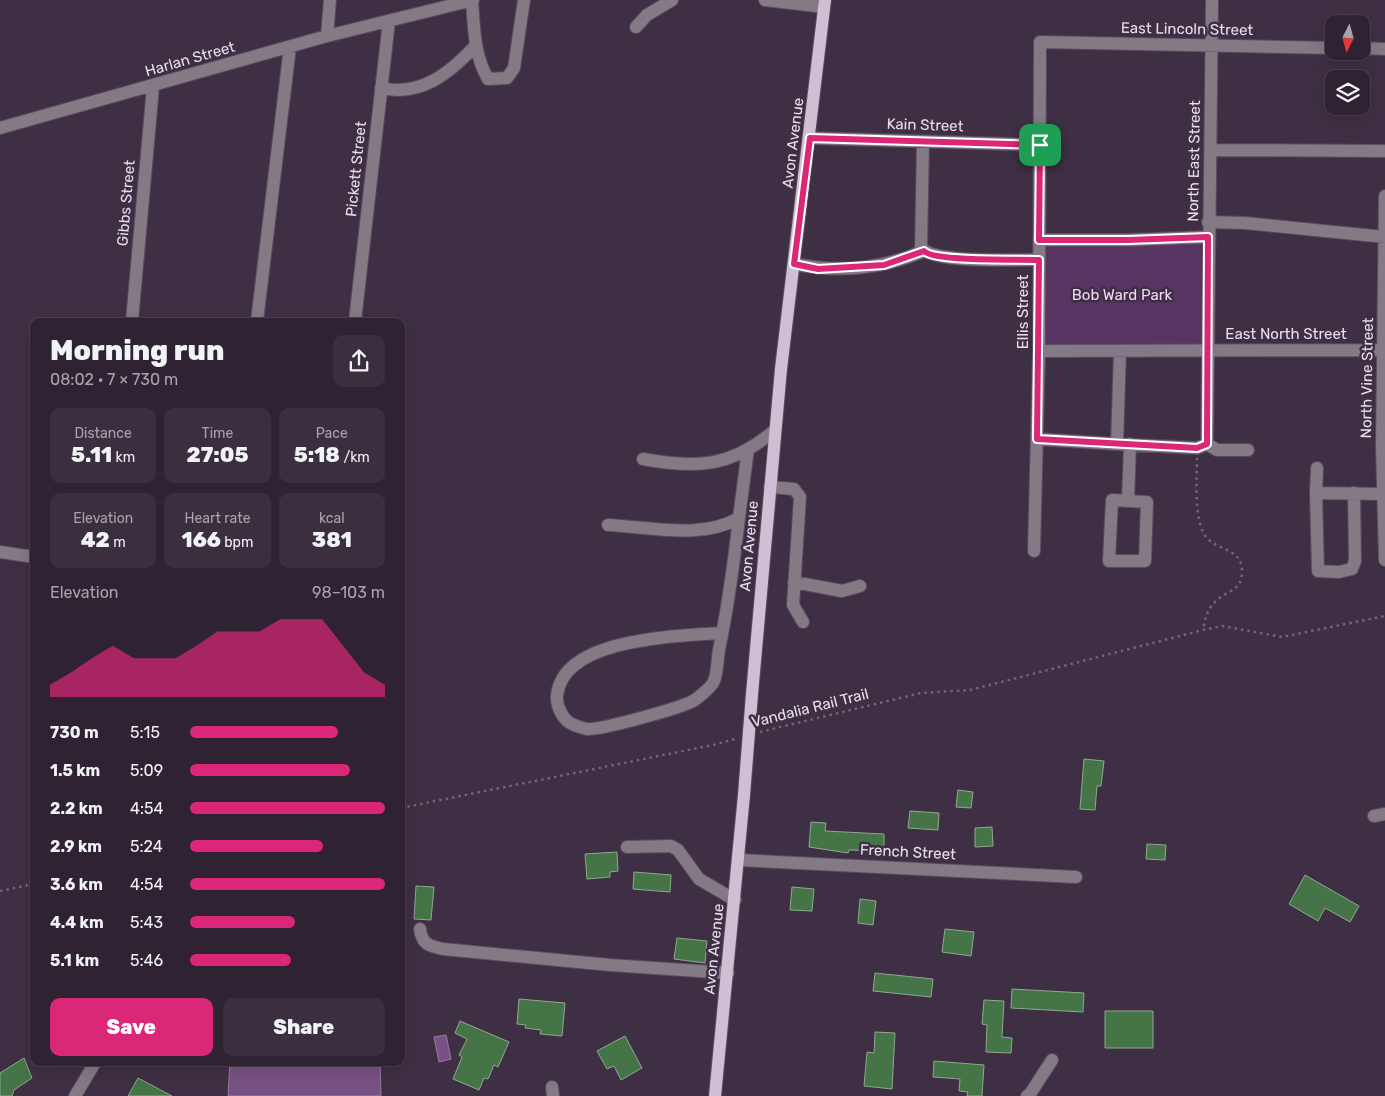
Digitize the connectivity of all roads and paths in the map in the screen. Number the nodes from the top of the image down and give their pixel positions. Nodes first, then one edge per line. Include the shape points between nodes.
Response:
1 (330, 0) edge
2 (473, 0) edge
3 (524, 0) edge
4 (672, 0) edge
5 (765, 0) edge
6 (1212, 0) edge
7 (825, 4) edge
8 (389, 21) junction
9 (636, 27) dead end
10 (326, 36) junction
11 (1040, 42) joint
12 (476, 45) junction
13 (1212, 45) junction
14 (290, 47) junction
15 (1325, 48) edge
16 (1370, 48) edge
17 (1385, 49) edge
18 (153, 87) junction
19 (381, 88) junction
20 (0, 128) edge
21 (810, 138) junction
22 (923, 142) junction
23 (1040, 145) junction
24 (1211, 150) junction
25 (1385, 151) edge
26 (1385, 196) edge
27 (1208, 222) junction
28 (1208, 237) junction
29 (1385, 238) edge
30 (1039, 240) junction
31 (924, 251) junction
32 (1039, 260) junction
33 (794, 264) junction
34 (132, 318) edge
35 (257, 318) edge
36 (355, 318) edge
37 (1384, 350) edge
38 (1039, 351) junction
39 (1120, 351) junction
40 (1207, 351) junction
41 (776, 430) junction
42 (1037, 439) junction
43 (1117, 444) junction
44 (1130, 444) junction
45 (1207, 444) junction
46 (1384, 445) edge
47 (748, 450) junction
48 (1248, 450) dead end
49 (643, 459) dead end
50 (1317, 468) dead end
51 (770, 487) junction
52 (1316, 493) junction
53 (1354, 493) junction
54 (1383, 494) junction
55 (1128, 501) junction
56 (740, 518) junction
57 (608, 525) dead end
58 (1034, 551) dead end
59 (0, 552) edge
60 (30, 556) edge
61 (1384, 560) edge
62 (794, 582) junction
63 (860, 586) dead end
64 (1385, 616) edge
65 (803, 622) dead end
66 (722, 633) junction
67 (757, 733) dead end
68 (739, 738) dead end
69 (405, 807) edge
70 (627, 847) dead end
71 (739, 860) junction
72 (1076, 877) dead end
73 (30, 885) edge
74 (0, 891) edge
75 (735, 900) junction
76 (420, 929) dead end
77 (728, 973) junction
78 (1052, 1060) dead end
79 (93, 1066) edge
80 (1030, 1095) edge
81 (75, 1096) edge
82 (715, 1096) edge

1 - 10 street
2 - 8 street, Harlan Street
2 - 12 street
3 - 12 street via 514,68 507,78 488,80 481,68
4 - 9 street via 647,15
5 - 7 street
6 - 13 street, North East Street
7 - 21 main road, Avon Avenue
8 - 10 street, Harlan Street
8 - 19 street, Pickett Street
10 - 14 street, Harlan Street
11 - 13 street, East Lincoln Street
11 - 23 street, Ellis Street
12 - 19 street via 432,83 413,90
13 - 15 street, East Lincoln Street
13 - 24 street, North East Street
14 - 18 street, Harlan Street
14 - 35 street
16 - 17 street
18 - 20 street, Harlan Street
18 - 34 street, Gibbs Street
19 - 36 street, Pickett Street
21 - 22 street, Kain Street
21 - 33 main road, Avon Avenue
22 - 23 street, Kain Street
22 - 31 street via 921,248
23 - 30 street, Ellis Street
24 - 25 street
24 - 27 street, North East Street
26 - 29 street, North Vine Street
27 - 28 street, North East Street
27 - 29 street
28 - 30 street
28 - 40 street, North East Street
29 - 37 street, North Vine Street
30 - 32 street, Ellis Street
31 - 32 street via 946,258
31 - 33 street via 884,265 818,269
32 - 38 street, Ellis Street
33 - 41 main road, Avon Avenue
37 - 40 street, East North Street
37 - 46 street, North Vine Street
38 - 39 street, East North Street
38 - 42 street, Ellis Street
39 - 40 street, East North Street
39 - 43 street
40 - 45 street, North East Street
41 - 47 street
41 - 51 main road, Avon Avenue
42 - 43 street
42 - 58 street, Ellis Street
43 - 44 street
44 - 45 street via 1197,448
44 - 55 street
45 - 48 street via 1217,450
46 - 54 street, North Vine Street
47 - 49 street via 700,466
47 - 56 street
50 - 52 street
51 - 62 street via 794,489 800,497
51 - 71 main road, Avon Avenue, bridge
52 - 53 street
52 - 53 street via 1318,571 1339,572 1352,569 1355,561
53 - 54 street
54 - 61 street, North Vine Street
55 - 55 street via 1147,502 1145,561 1110,561 1112,500
56 - 57 street via 712,530
56 - 66 street
59 - 60 street
62 - 63 street via 842,591
62 - 65 street via 793,605
64 - 67 path, Vandalia Rail Trail via 1282,637 1222,626 970,690 921,693
66 - 66 street via 713,683 693,701 608,726 586,729 571,724 560,712 556,697 562,679 576,664 592,656 646,639
68 - 69 path, Vandalia Rail Trail
70 - 75 street via 671,846 678,850 699,879
71 - 72 street, French Street
71 - 75 main road, Avon Avenue
73 - 74 path
75 - 77 main road, Avon Avenue
76 - 77 street via 428,946 443,949
77 - 82 main road, Avon Avenue
78 - 80 street
79 - 81 street

